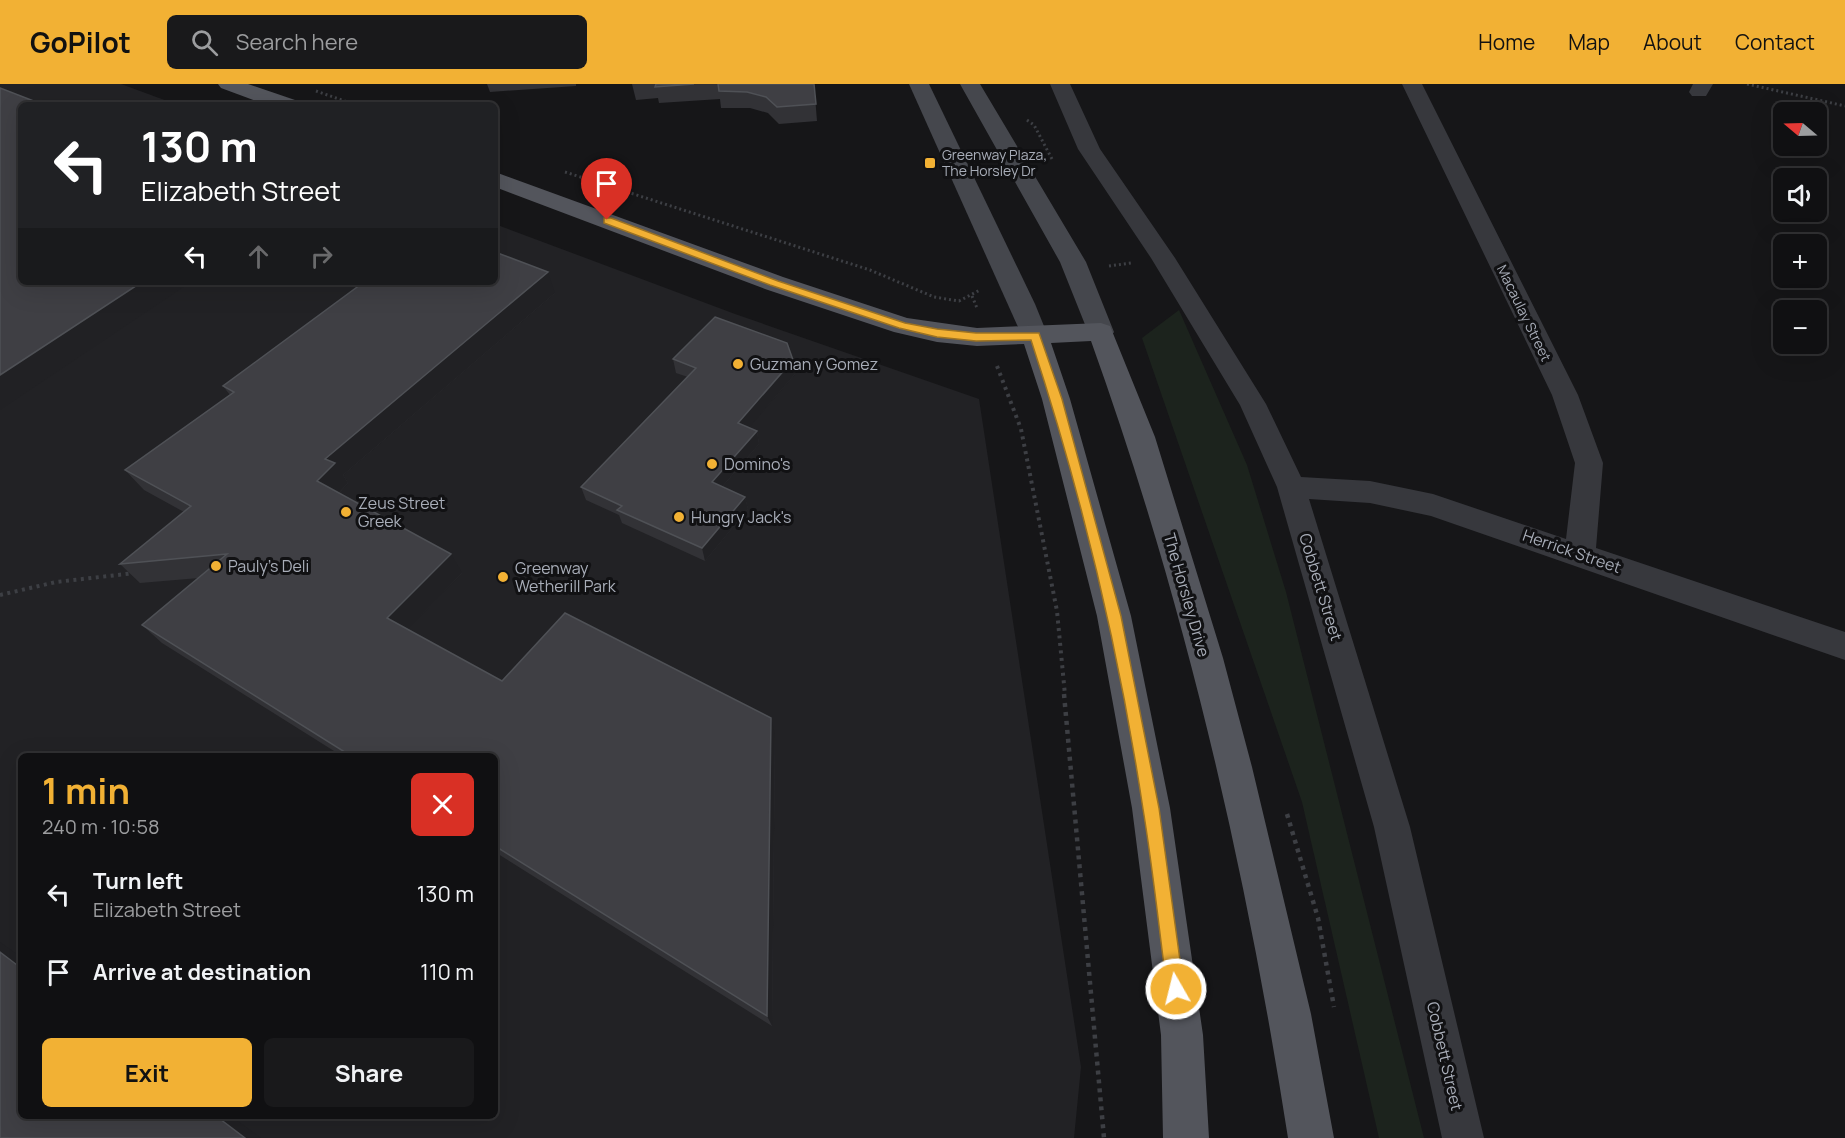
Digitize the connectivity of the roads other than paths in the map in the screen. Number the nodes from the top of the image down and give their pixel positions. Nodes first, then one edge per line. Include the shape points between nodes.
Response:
1 (228, 84) edge
2 (920, 84) edge
3 (970, 84) edge
4 (1060, 84) edge
5 (1412, 84) edge
6 (279, 102) edge
7 (498, 180) edge
8 (1101, 332) junction
9 (1035, 336) junction
10 (1291, 487) junction
11 (1580, 554) junction
12 (1845, 646) edge
13 (1186, 1138) edge
14 (1311, 1138) edge
15 (1463, 1138) edge

1 - 6 main road
2 - 9 main road via 940,134 1013,279
3 - 8 main road, The Horsley Drive via 1073,262
4 - 10 street, Cobbett Street via 1089,149 1163,258 1253,404
5 - 11 street, Macaulay Street via 1565,395 1589,463
7 - 9 main road via 872,317 937,333
8 - 9 main road
8 - 14 main road, The Horsley Drive via 1140,437 1223,723 1290,1014
9 - 13 main road via 1056,399 1114,616 1149,797 1182,1035
10 - 11 street, Herrick Street via 1370,492 1433,505
10 - 15 street, Cobbett Street via 1392,827
11 - 12 street, Herrick Street

